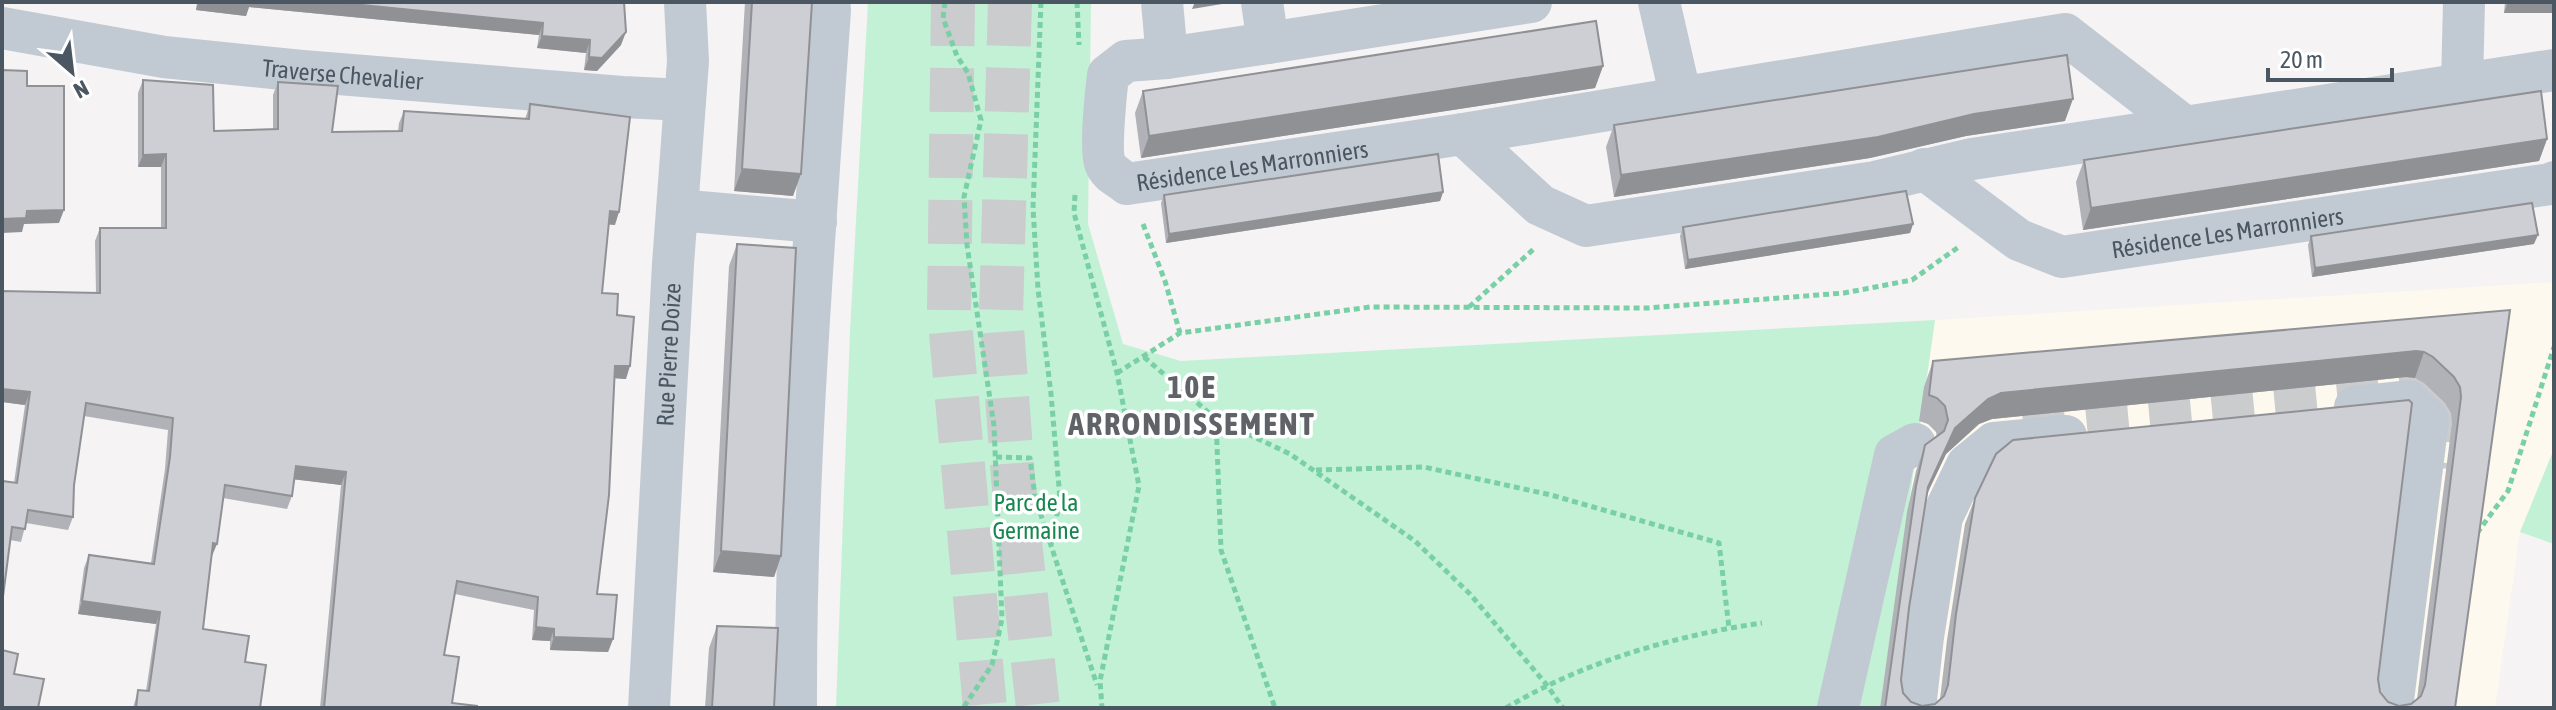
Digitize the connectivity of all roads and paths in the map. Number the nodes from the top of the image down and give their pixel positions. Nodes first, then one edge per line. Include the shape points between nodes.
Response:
1 (685, 2) edge
2 (829, 2) edge
3 (945, 2) edge
4 (1041, 2) edge
5 (1077, 2) edge
6 (1162, 2) edge
7 (1262, 2) edge
8 (1531, 2) edge
9 (1659, 2) edge
10 (2464, 2) edge
11 (2, 28) edge
12 (1079, 42) dead end
13 (1268, 43) junction
14 (1167, 58) junction
15 (2554, 70) edge
16 (2462, 84) junction
17 (1681, 98) junction
18 (685, 100) junction
19 (2185, 127) junction
20 (1463, 134) junction
21 (1924, 169) junction
22 (2554, 182) edge
23 (1076, 184) dead end
24 (1127, 184) junction
25 (677, 210) junction
26 (1990, 217) junction
27 (1569, 218) junction
28 (816, 222) junction
29 (1468, 307) junction
30 (1180, 333) junction
31 (2554, 347) edge
32 (1144, 357) junction
33 (1117, 373) junction
34 (2320, 411) edge
35 (1216, 419) junction
36 (2100, 433) edge
37 (1915, 444) dead end
38 (996, 457) junction
39 (1315, 471) junction
40 (1918, 516) edge
41 (1051, 545) junction
42 (2475, 547) edge
43 (1762, 623) dead end
44 (1729, 628) junction
45 (1546, 684) junction
46 (1101, 696) junction
47 (649, 708) edge
48 (796, 708) edge
49 (963, 708) edge
50 (1102, 708) edge
51 (1275, 708) edge
52 (1506, 708) edge
53 (1563, 708) edge
54 (1838, 708) edge
55 (1913, 708) edge
56 (2392, 708) edge

1 - 18 street, Rue Pierre Doize
2 - 28 street
3 - 38 path via 943,18 968,73 981,120 964,197
4 - 41 path via 1033,208 1060,499
5 - 12 path
6 - 14 street
7 - 13 street
8 - 13 street, Résidence Les Marronniers
9 - 17 street
10 - 16 street
11 - 18 street, Traverse Chevalier via 164,57
13 - 14 street, Résidence Les Marronniers
14 - 24 street, Résidence Les Marronniers via 1126,61 1108,75 1104,162
15 - 16 street
16 - 19 street
17 - 19 street, Résidence Les Marronniers via 2065,34
17 - 20 street, Résidence Les Marronniers
18 - 25 street, Rue Pierre Doize
19 - 21 street
20 - 24 street, Résidence Les Marronniers
20 - 27 street via 1540,205
21 - 26 street, Résidence Les Marronniers
21 - 27 street via 1875,182 1586,226
22 - 26 street, Résidence Les Marronniers via 2062,257 2019,240
23 - 33 path via 1074,213
24 - 30 path
25 - 28 street
25 - 47 street, Rue Pierre Doize
26 - 29 path via 1952,254 1912,280 1844,293 1648,308
27 - 29 path
28 - 48 street via 796,609
29 - 30 path via 1370,307
30 - 32 path
31 - 42 path via 2508,491 2477,532
32 - 33 path
32 - 35 path
33 - 46 path via 1139,486
34 - 56 street via 2408,401 2428,420
35 - 39 path
35 - 51 path via 1221,550
36 - 55 street via 1994,443 1967,465 1942,517
37 - 54 street via 1895,455 1876,603
38 - 41 path via 1030,458 1035,497
38 - 49 path via 1002,619 992,665
39 - 44 path via 1424,467 1551,495 1719,543
39 - 45 path via 1415,541 1470,594
40 - 55 street via 1897,674
41 - 46 path
43 - 44 path
44 - 45 path via 1664,642
45 - 52 path
45 - 53 path
46 - 50 path

